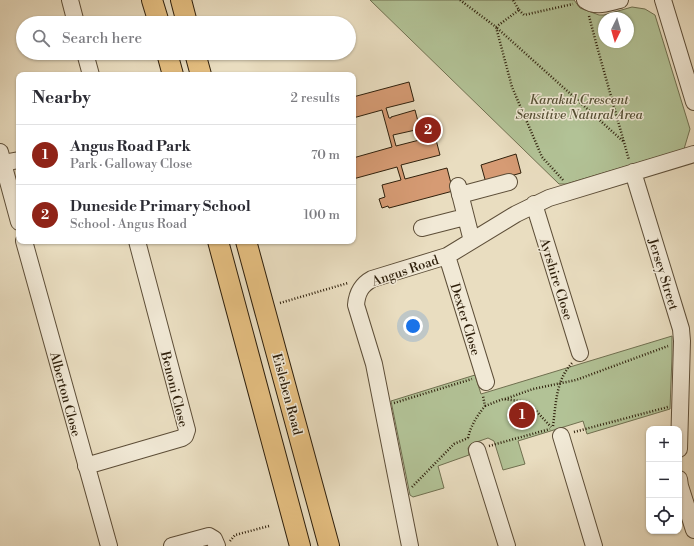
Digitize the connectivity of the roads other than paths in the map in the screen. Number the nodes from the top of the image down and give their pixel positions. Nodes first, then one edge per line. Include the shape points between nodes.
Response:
1 (70, 0) edge
2 (152, 0) edge
3 (181, 0) edge
4 (585, 0) edge
5 (620, 0) edge
6 (663, 0) edge
7 (74, 16) edge
8 (157, 16) edge
9 (185, 16) edge
10 (87, 60) edge
11 (169, 60) edge
12 (197, 60) edge
13 (90, 72) edge
14 (172, 72) edge
15 (200, 72) edge
16 (694, 102) edge
17 (694, 154) edge
18 (1, 157) edge
19 (16, 160) edge
20 (633, 172) junction
21 (509, 182) dead end
22 (534, 204) junction
23 (16, 211) edge
24 (465, 217) junction
25 (422, 228) dead end
26 (472, 240) junction
27 (25, 244) edge
28 (137, 244) edge
29 (219, 244) edge
30 (247, 244) edge
31 (447, 256) junction
32 (580, 354) road end
33 (485, 379) road end
34 (680, 426) edge
35 (556, 432) road end
36 (473, 444) road end
37 (86, 466) junction
38 (682, 492) edge
39 (694, 530) edge
40 (219, 542) edge
41 (109, 546) edge
42 (172, 546) edge
43 (300, 546) edge
44 (329, 546) edge
45 (410, 546) edge
46 (506, 546) edge
47 (594, 546) edge

1 - 7 street
2 - 8 main road
3 - 9 main road
4 - 5 street via 599,5
6 - 16 street
10 - 13 street
11 - 14 main road
12 - 15 main road
17 - 20 street, Angus Road
18 - 19 street
18 - 23 street
20 - 22 street, Angus Road
20 - 34 street, Jersey Street via 681,330
21 - 24 street via 459,191
22 - 26 street, Angus Road
22 - 32 street, Ayrshire Close
24 - 25 street
24 - 26 street
26 - 31 street, Angus Road
27 - 37 street, Alberton Close
28 - 37 street, Benoni Close via 187,430 182,438
29 - 43 main road
30 - 44 main road, Eisleben Road
31 - 33 street, Dexter Close
31 - 45 street, Angus Road via 372,279 362,286 356,305 374,364
35 - 47 street
36 - 46 street
37 - 41 street, Alberton Close
38 - 39 street
40 - 42 street via 206,537

